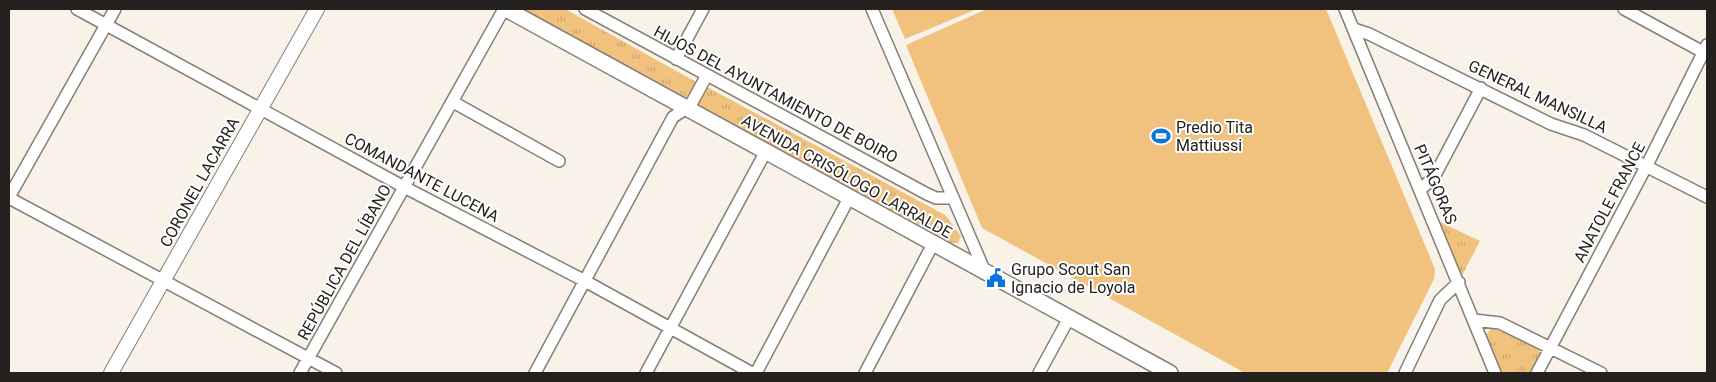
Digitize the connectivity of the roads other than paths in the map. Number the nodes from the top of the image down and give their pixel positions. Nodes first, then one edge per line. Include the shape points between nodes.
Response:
1 (77, 9) edge
2 (115, 9) edge
3 (317, 9) edge
4 (505, 9) edge
5 (585, 9) edge
6 (703, 9) edge
7 (872, 9) edge
8 (1345, 9) edge
9 (1624, 9) edge
10 (106, 24) junction
11 (1354, 29) junction
12 (1705, 48) edge
13 (676, 59) junction
14 (707, 75) junction
15 (1481, 88) junction
16 (453, 102) junction
17 (261, 107) junction
18 (685, 108) junction
19 (766, 150) junction
20 (559, 161) dead end
21 (1647, 165) junction
22 (404, 187) junction
23 (1421, 189) junction
24 (1707, 197) edge
25 (9, 198) edge
26 (849, 198) junction
27 (953, 198) junction
28 (932, 244) junction
29 (985, 272) junction
30 (165, 280) junction
31 (585, 281) junction
32 (1459, 282) junction
33 (1068, 318) junction
34 (1474, 320) junction
35 (670, 328) junction
36 (1550, 347) junction
37 (308, 358) junction
38 (112, 373) edge
39 (300, 373) edge
40 (336, 373) edge
41 (535, 373) edge
42 (646, 373) edge
43 (754, 373) edge
44 (865, 373) edge
45 (1039, 373) edge
46 (1170, 373) edge
47 (1405, 373) edge
48 (1495, 373) edge
49 (1537, 373) edge
50 (1601, 373) edge

1 - 10 street, COMANDANTE LUCENA
2 - 10 street
3 - 17 street, CORONEL LACARRA
4 - 16 street, REPÚBLICA DEL LÍBANO
4 - 18 main road, AVENIDA CRISÓLOGO LARRALDE
5 - 13 street, HIJOS DEL AYUNTAMIENTO DE BOIRO
6 - 13 street
7 - 27 street
8 - 11 street, PITÁGORAS
9 - 12 street
10 - 17 street, COMANDANTE LUCENA
10 - 25 street
11 - 15 street, GENERAL MANSILLA
11 - 23 street, PITÁGORAS
12 - 21 street, ANATOLE FRANCE
13 - 14 street, HIJOS DEL AYUNTAMIENTO DE BOIRO
14 - 18 street via 690,106
14 - 27 street, HIJOS DEL AYUNTAMIENTO DE BOIRO via 927,194 936,198
15 - 21 street, GENERAL MANSILLA via 1552,124 1584,134
15 - 23 street via 1434,177
16 - 20 street
16 - 22 street, REPÚBLICA DEL LÍBANO
17 - 22 street, COMANDANTE LUCENA
17 - 30 street, CORONEL LACARRA
18 - 19 main road, AVENIDA CRISÓLOGO LARRALDE
18 - 31 street via 673,117
19 - 26 main road, AVENIDA CRISÓLOGO LARRALDE
19 - 35 street
21 - 24 street, GENERAL MANSILLA
21 - 36 street, ANATOLE FRANCE
22 - 31 street, COMANDANTE LUCENA
22 - 37 street, REPÚBLICA DEL LÍBANO
23 - 32 street, PITÁGORAS
25 - 30 street
26 - 28 main road, AVENIDA CRISÓLOGO LARRALDE
26 - 43 street
27 - 29 street
28 - 29 main road, AVENIDA CRISÓLOGO LARRALDE
28 - 44 street
29 - 33 main road, AVENIDA CRISÓLOGO LARRALDE
30 - 37 street
30 - 38 street, CORONEL LACARRA
31 - 35 street, COMANDANTE LUCENA
31 - 41 street
32 - 34 street, PITÁGORAS
32 - 47 street via 1440,300
33 - 45 street
33 - 46 main road, AVENIDA CRISÓLOGO LARRALDE
34 - 36 street via 1500,323
34 - 48 street, PITÁGORAS
35 - 42 street
35 - 43 street, COMANDANTE LUCENA
36 - 49 street, ANATOLE FRANCE
36 - 50 street
37 - 39 street, REPÚBLICA DEL LÍBANO
37 - 40 street

